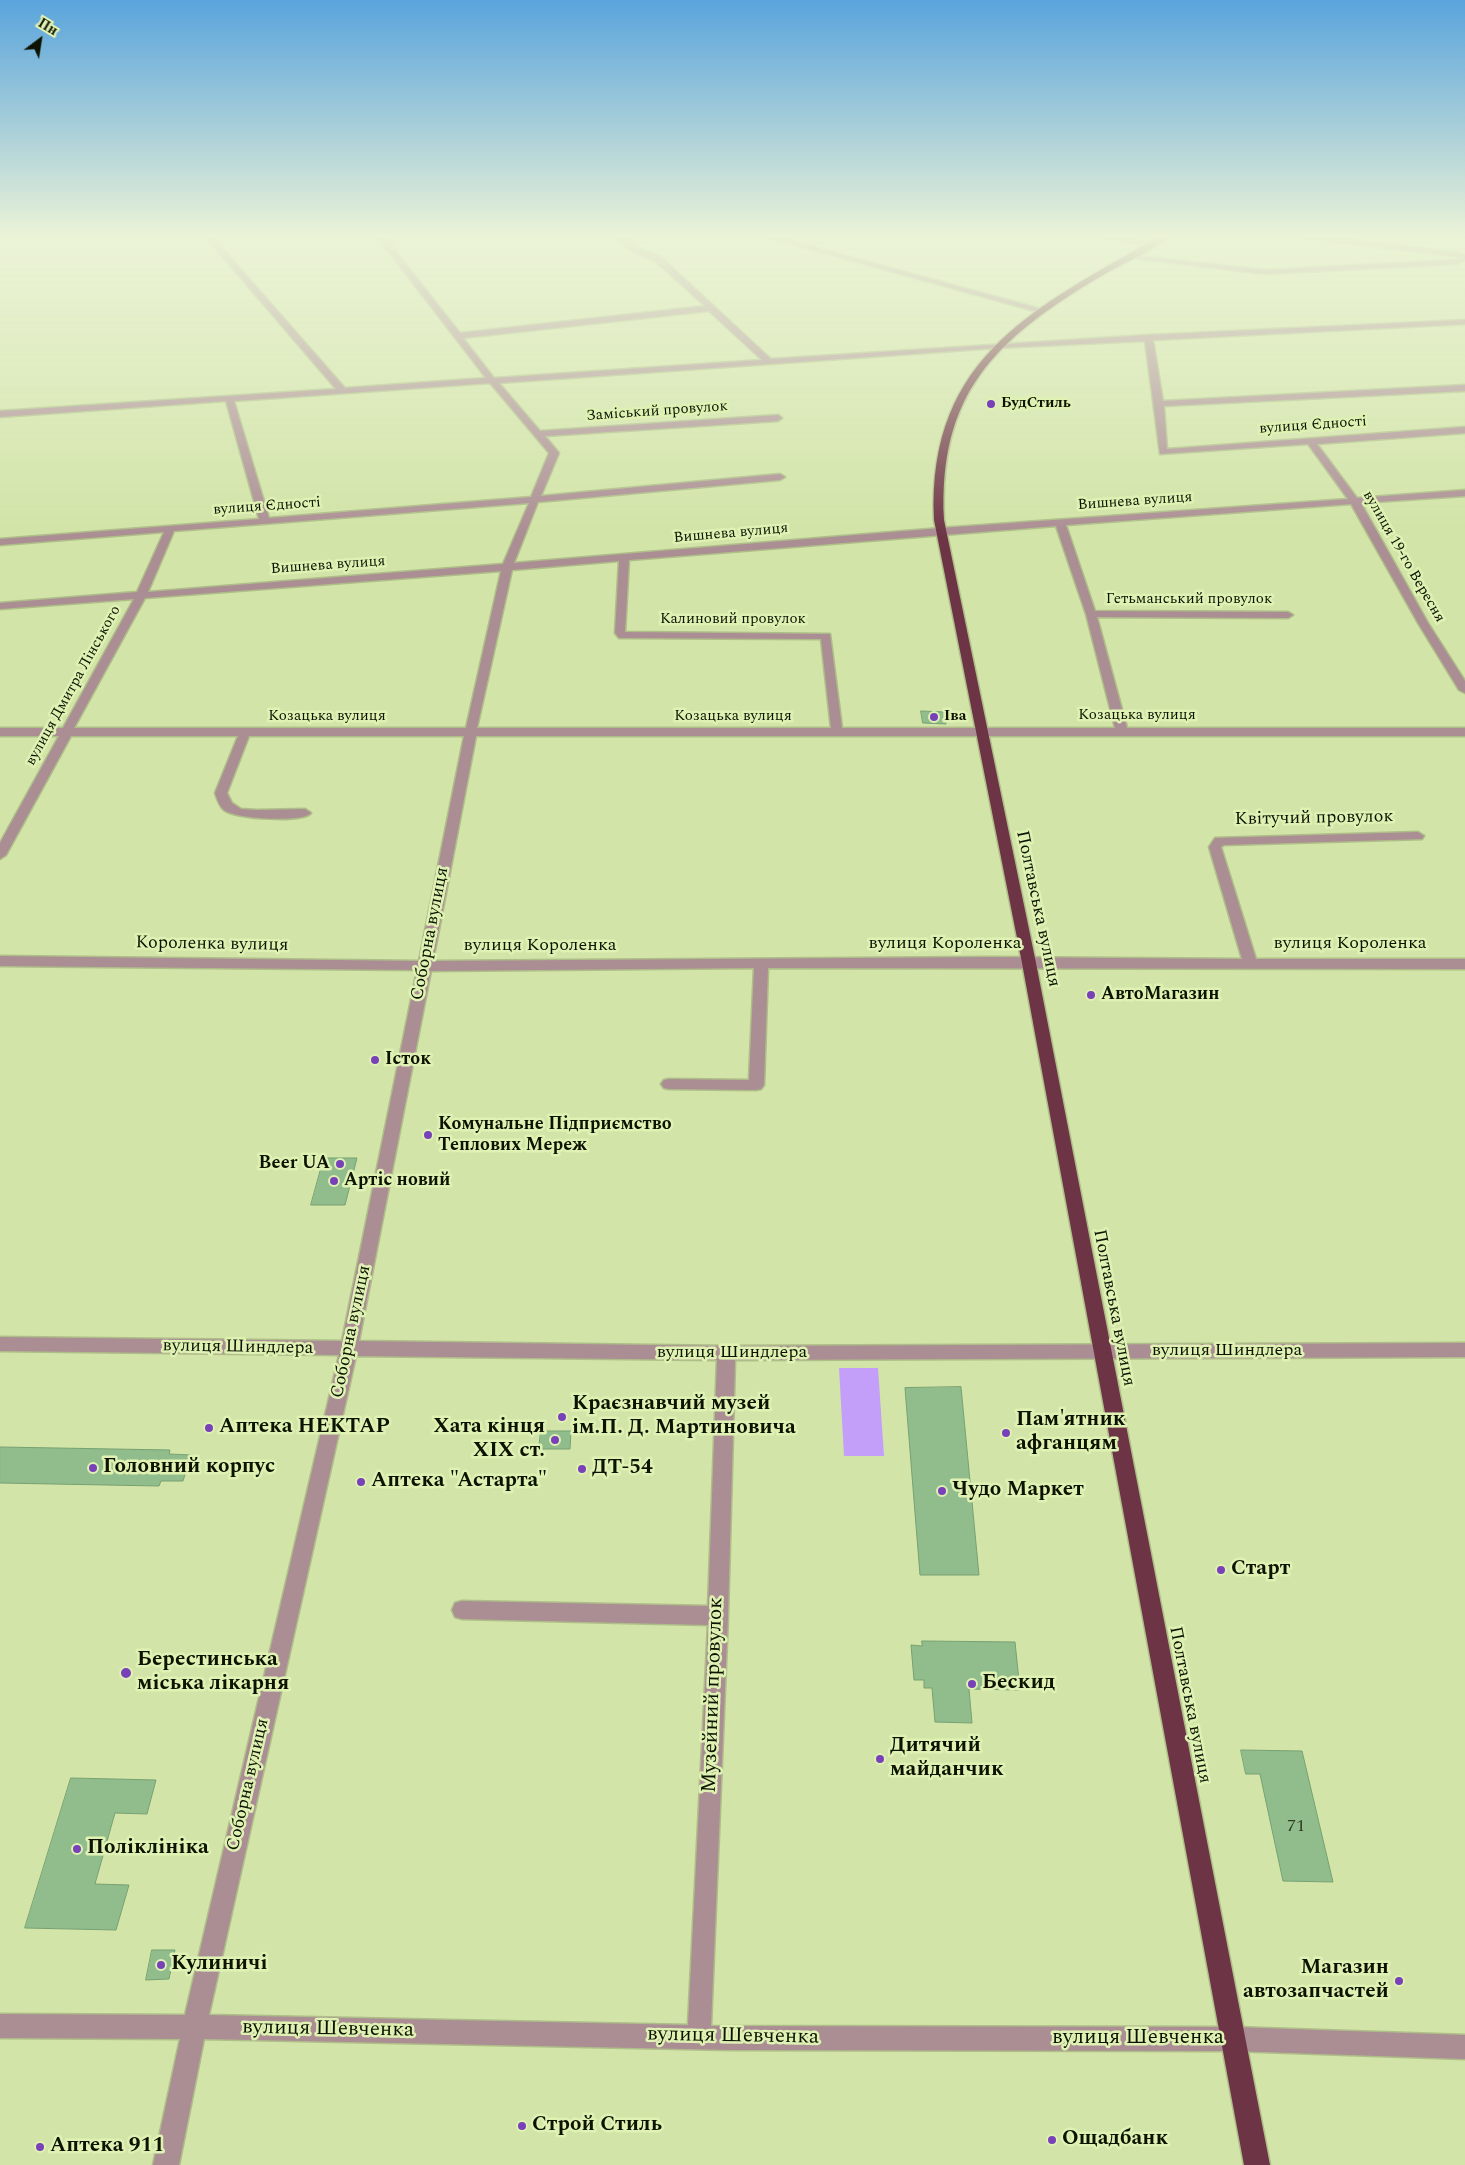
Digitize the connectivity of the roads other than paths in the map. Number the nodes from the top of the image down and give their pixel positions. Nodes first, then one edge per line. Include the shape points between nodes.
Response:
1 (294, 335) edge
2 (467, 335) edge
3 (740, 335) edge
4 (1010, 335) edge
5 (1190, 335) edge
6 (458, 336) joint
7 (1148, 337) junction
8 (997, 346) junction
9 (768, 361) junction
10 (491, 380) junction
11 (1465, 388) edge
12 (343, 391) junction
13 (230, 398) junction
14 (1159, 404) junction
15 (0, 414) edge
16 (778, 418) dead end
17 (1465, 430) edge
18 (538, 434) junction
19 (1311, 442) junction
20 (780, 477) dead end
21 (1465, 493) edge
22 (536, 500) junction
23 (1355, 502) junction
24 (265, 522) junction
25 (1060, 523) junction
26 (170, 529) junction
27 (941, 531) junction
28 (0, 542) edge
29 (624, 558) junction
30 (507, 568) junction
31 (141, 595) junction
32 (0, 606) edge
33 (1091, 614) junction
34 (1288, 615) dead end
35 (1465, 690) edge
36 (1122, 731) junction
37 (0, 732) edge
38 (65, 732) junction
39 (245, 732) junction
40 (471, 732) junction
41 (837, 732) junction
42 (980, 732) junction
43 (1465, 732) edge
44 (305, 813) dead end
45 (1418, 836) dead end
46 (0, 855) edge
47 (0, 961) edge
48 (1250, 962) junction
49 (1029, 963) junction
50 (761, 964) junction
51 (1465, 964) edge
52 (424, 966) junction
53 (669, 1084) dead end
54 (0, 1344) edge
55 (350, 1350) junction
56 (1465, 1350) edge
57 (1101, 1351) junction
58 (726, 1353) junction
59 (462, 1610) dead end
60 (718, 1616) junction
61 (0, 2026) edge
62 (194, 2027) junction
63 (699, 2038) junction
64 (1233, 2039) junction
65 (1465, 2048) edge
66 (166, 2165) edge
67 (1257, 2165) edge

1 - 12 street
2 - 6 street
3 - 9 street
4 - 8 highway, Полтавська вулиця
5 - 7 street
6 - 10 street
7 - 8 street
7 - 14 street
8 - 9 street
8 - 27 highway, Полтавська вулиця via 976,373 946,434 938,482
9 - 10 street
10 - 12 street
10 - 18 street
11 - 14 street
12 - 13 street
13 - 15 street
13 - 24 street
14 - 19 street, вулиця Єдності via 1163,452
16 - 18 street, Заміський провулок
17 - 19 street, вулиця Єдності
18 - 22 street, Соборна вулиця via 554,453
19 - 23 street, вулиця 19-го Вересня
20 - 22 street, вулиця Єдності
21 - 23 street, Вишнева вулиця
22 - 24 street, вулиця Єдності
22 - 30 street, Соборна вулиця
23 - 25 street, Вишнева вулиця
23 - 35 street, вулиця 19-го Вересня
24 - 26 street, вулиця Єдності
25 - 27 street, Вишнева вулиця
25 - 33 street, Гетьманський провулок
26 - 28 street, вулиця Єдності
26 - 31 street, вулиця Дмитра Лінського
27 - 29 street, Вишнева вулиця
27 - 42 highway, Полтавська вулиця
29 - 30 street, Вишнева вулиця
29 - 41 street, Калиновий провулок via 620,633 624,636 826,636
30 - 31 street, Вишнева вулиця
30 - 40 street, Соборна вулиця
31 - 32 street, Вишнева вулиця
31 - 38 street, вулиця Дмитра Лінського
33 - 34 street, Гетьманський провулок
33 - 36 street, Гетьманський провулок
36 - 42 street, Козацька вулиця
36 - 43 street, Козацька вулиця
37 - 38 street, Козацька вулиця
38 - 39 street, Козацька вулиця
38 - 46 street, вулиця Дмитра Лінського
39 - 40 street, Козацька вулиця
39 - 44 street via 221,793 224,802 230,809 248,813
40 - 41 street, Козацька вулиця
40 - 52 street, Соборна вулиця
41 - 42 street, Козацька вулиця
42 - 49 highway, Полтавська вулиця
45 - 48 street, Квітучий провулок via 1220,841 1215,847
47 - 52 street, Короленка вулиця
48 - 49 street, вулиця Короленка
48 - 51 street, вулиця Короленка
49 - 50 street, вулиця Короленка
49 - 57 highway, Полтавська вулиця
50 - 52 street, вулиця Короленка
50 - 53 street via 756,1085
52 - 55 street, Соборна вулиця
54 - 55 street, вулиця Шиндлера
55 - 58 street, вулиця Шиндлера
55 - 62 street, Соборна вулиця
56 - 57 street, вулиця Шиндлера
57 - 58 street, вулиця Шиндлера
57 - 64 highway, Полтавська вулиця
58 - 60 street, Музейний провулок
59 - 60 street
60 - 63 street, Музейний провулок
61 - 62 street, вулиця Шевченка
62 - 63 street, вулиця Шевченка
62 - 66 street, Соборна вулиця
63 - 64 street, вулиця Шевченка
64 - 65 street, вулиця Шевченка
64 - 67 highway, Полтавська вулиця

